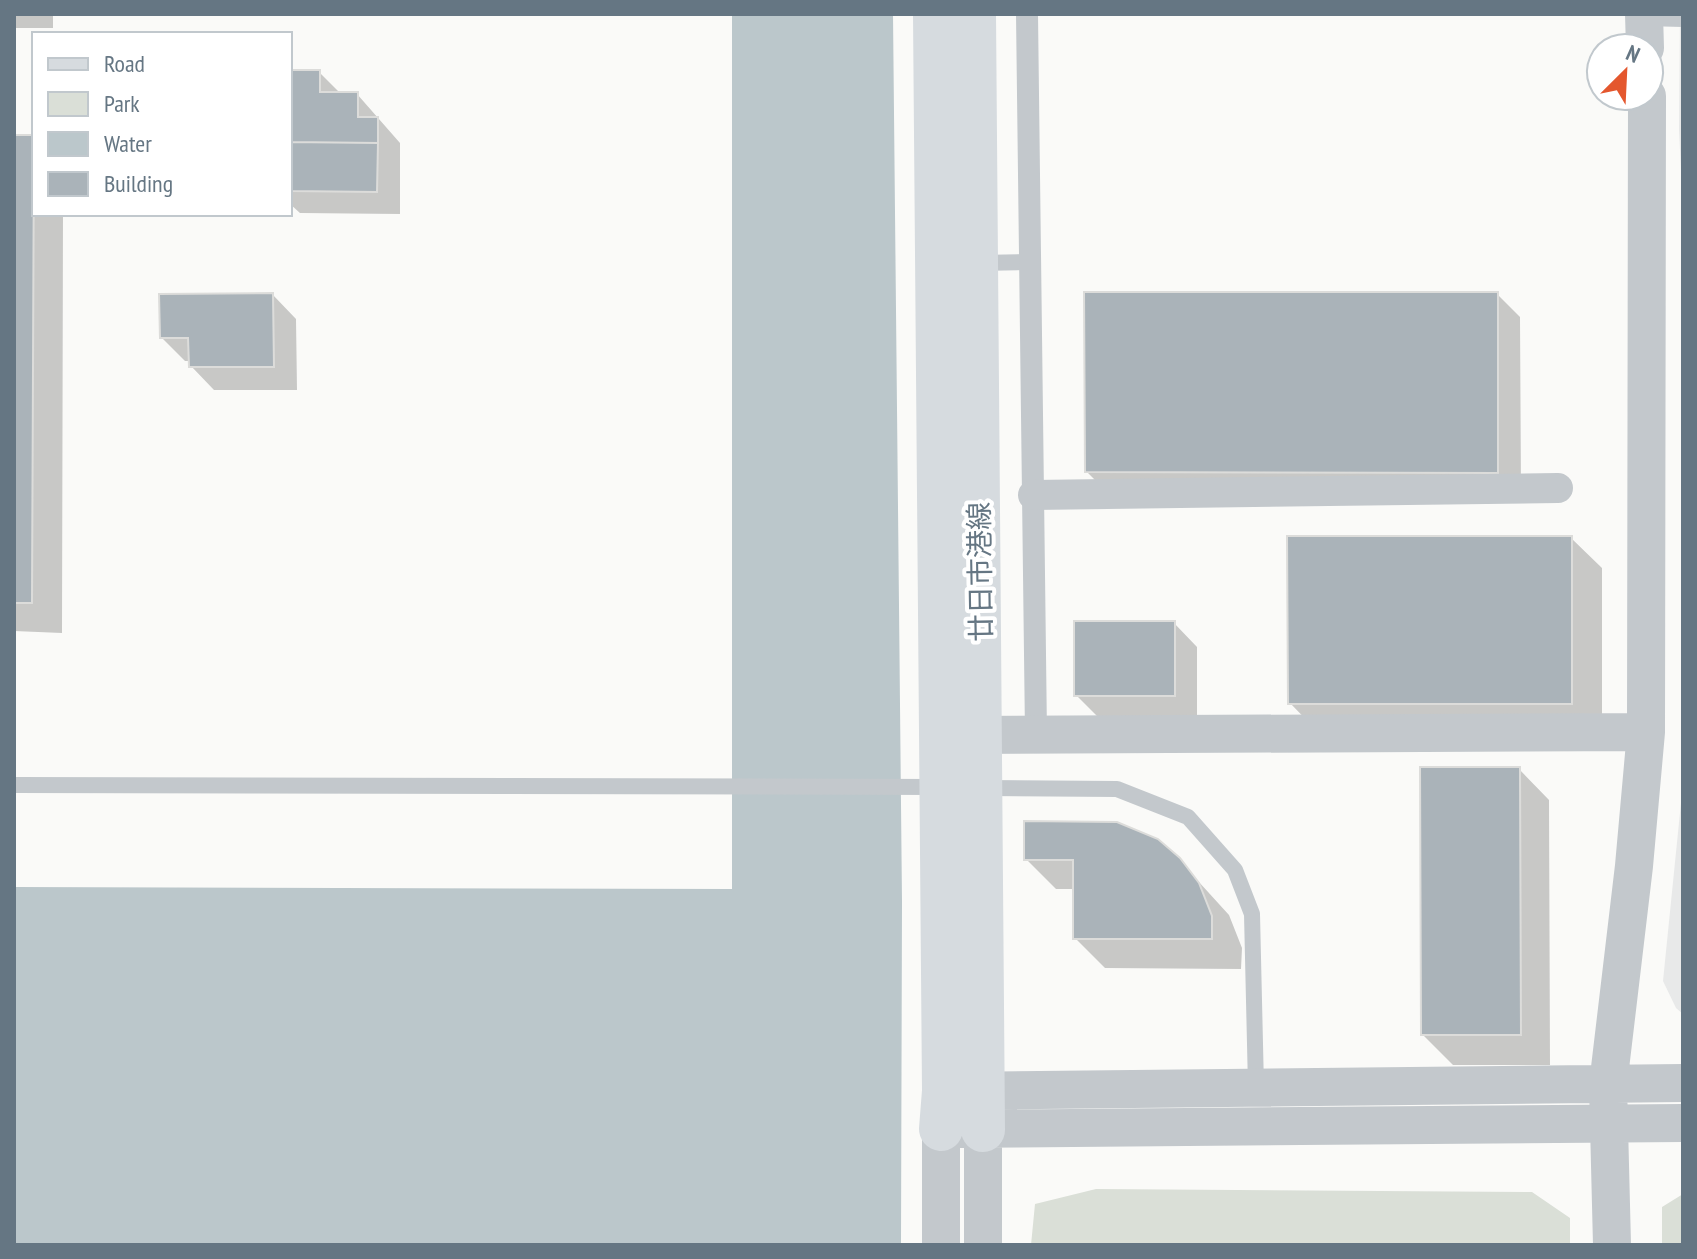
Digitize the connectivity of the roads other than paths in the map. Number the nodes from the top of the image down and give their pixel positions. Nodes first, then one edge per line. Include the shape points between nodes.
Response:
1 (935, 14) edge
2 (974, 14) edge
3 (1027, 14) edge
4 (1683, 19) edge
5 (1644, 27) edge
6 (1647, 112) edge
7 (1030, 262) junction
8 (957, 263) junction
9 (1558, 488) dead end
10 (1033, 495) junction
11 (1646, 732) junction
12 (1036, 734) junction
13 (961, 735) junction
14 (14, 785) edge
15 (1683, 1083) edge
16 (1608, 1085) junction
17 (1256, 1088) junction
18 (963, 1111) junction
19 (1683, 1123) edge
20 (1611, 1125) junction
21 (941, 1245) edge
22 (983, 1245) edge
23 (1612, 1245) edge

1 - 8 main road, 廿日市港線
2 - 8 main road, 廿日市港線
3 - 7 street
4 - 5 lane
6 - 11 street
7 - 8 lane
7 - 10 street
8 - 13 main road, 廿日市港線
9 - 10 street
10 - 12 street
11 - 12 street
11 - 16 street
12 - 13 street
13 - 18 main road, 廿日市港線
14 - 17 lane via 1117,789 1188,817 1235,870 1252,914
15 - 16 street
16 - 17 street
16 - 20 street
17 - 18 street
18 - 20 street
18 - 21 street
18 - 22 street
19 - 20 street
20 - 23 street

